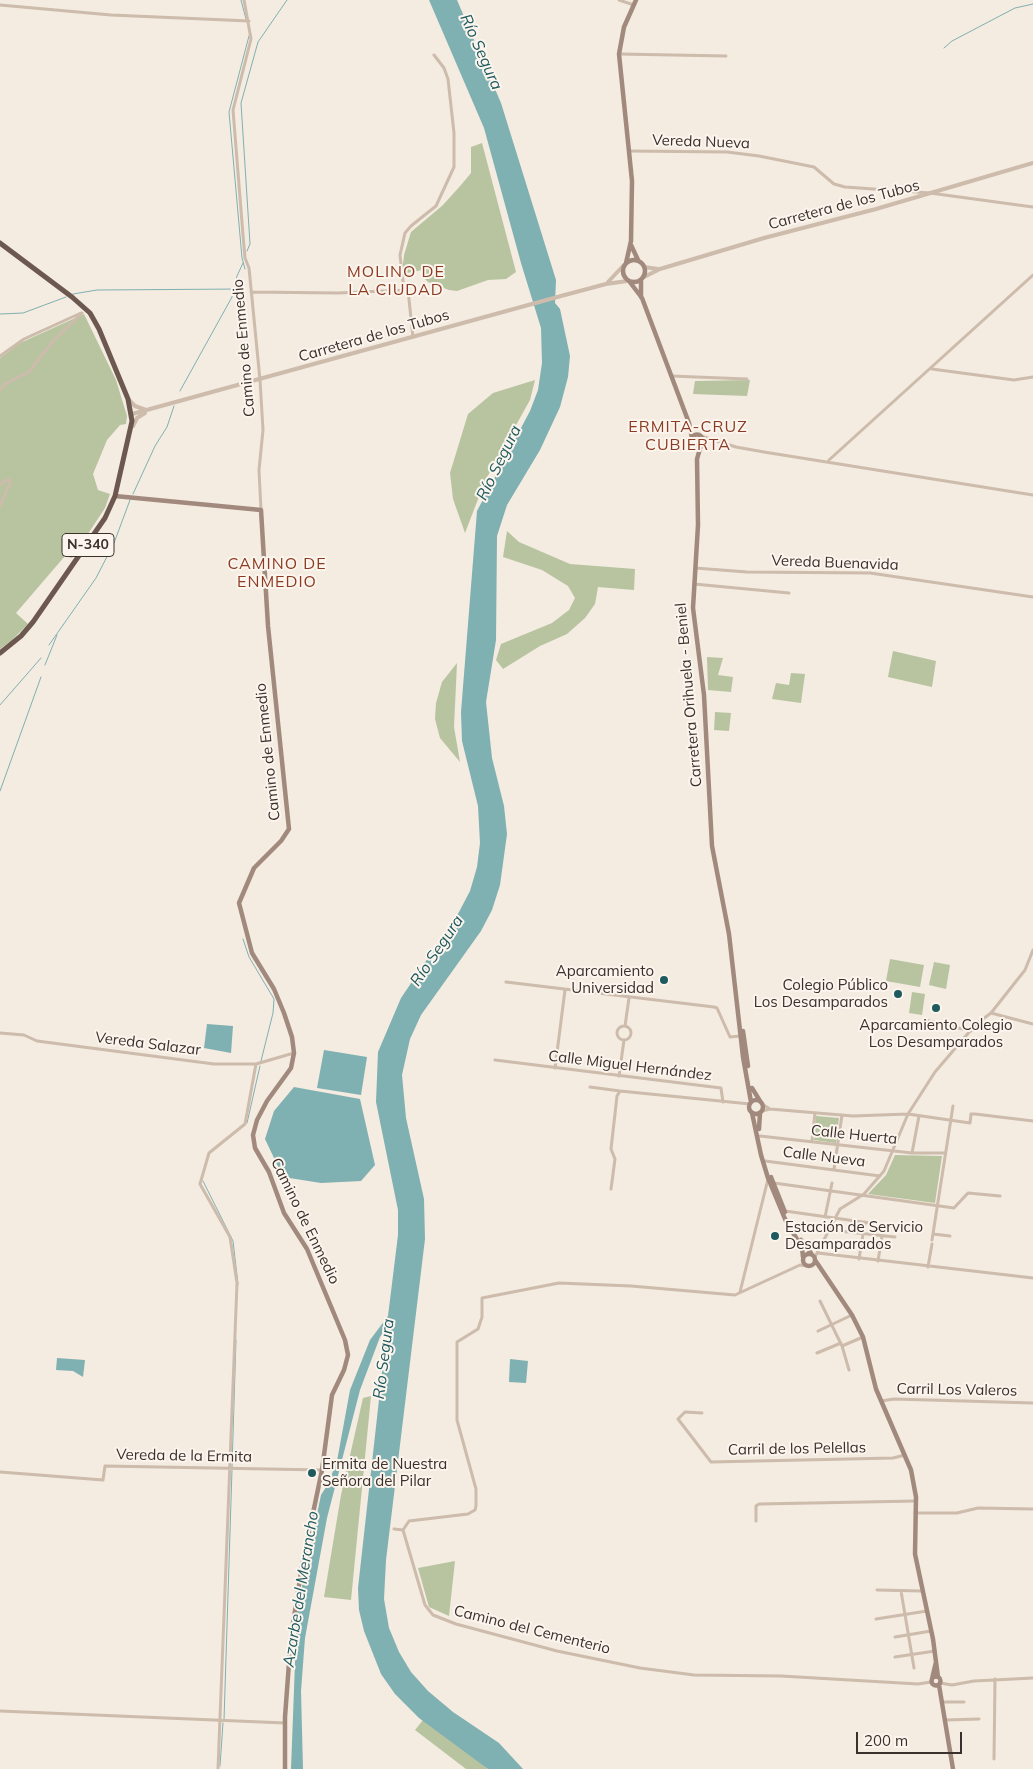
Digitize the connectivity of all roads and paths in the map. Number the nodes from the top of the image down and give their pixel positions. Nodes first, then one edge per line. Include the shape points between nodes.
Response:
1 (244, 0) edge
2 (619, 0) edge
3 (635, 2) edge
4 (0, 5) edge
5 (249, 21) junction
6 (619, 54) junction
7 (434, 56) dead end
8 (726, 56) dead end
9 (630, 151) junction
10 (1033, 163) edge
11 (930, 193) junction
12 (1033, 207) edge
13 (630, 241) junction
14 (0, 243) edge
15 (639, 261) junction
16 (625, 264) junction
17 (644, 267) junction
18 (660, 269) junction
19 (1033, 275) edge
20 (642, 278) junction
21 (628, 281) junction
22 (606, 284) junction
23 (404, 290) junction
24 (252, 292) junction
25 (642, 298) junction
26 (85, 312) junction
27 (413, 336) junction
28 (0, 356) edge
29 (931, 369) junction
30 (671, 376) junction
31 (1033, 377) edge
32 (747, 379) dead end
33 (260, 380) junction
34 (0, 390) edge
35 (128, 399) junction
36 (149, 410) junction
37 (132, 414) junction
38 (689, 423) junction
39 (131, 428) junction
40 (700, 435) junction
41 (692, 438) junction
42 (712, 440) junction
43 (702, 443) junction
44 (694, 444) junction
45 (698, 459) junction
46 (829, 461) junction
47 (0, 484) edge
48 (1033, 495) edge
49 (115, 496) junction
50 (0, 506) edge
51 (261, 510) junction
52 (694, 568) junction
53 (693, 584) junction
54 (789, 593) dead end
55 (1033, 597) edge
56 (0, 653) edge
57 (1033, 950) edge
58 (732, 958) junction
59 (506, 982) dead end
60 (565, 990) junction
61 (629, 998) junction
62 (991, 1013) junction
63 (925, 1020) dead end
64 (1033, 1024) edge
65 (625, 1026) junction
66 (971, 1031) junction
67 (0, 1033) edge
68 (741, 1036) junction
69 (624, 1040) junction
70 (294, 1053) junction
71 (495, 1060) dead end
72 (256, 1064) junction
73 (555, 1068) junction
74 (618, 1076) junction
75 (590, 1087) dead end
76 (620, 1091) junction
77 (723, 1102) junction
78 (751, 1103) junction
79 (761, 1103) junction
80 (953, 1106) dead end
81 (770, 1109) junction
82 (761, 1112) junction
83 (752, 1113) junction
84 (815, 1113) junction
85 (908, 1114) junction
86 (842, 1115) junction
87 (919, 1116) junction
88 (949, 1120) junction
89 (1033, 1121) edge
90 (760, 1136) junction
91 (812, 1142) junction
92 (837, 1144) junction
93 (894, 1150) junction
94 (912, 1153) junction
95 (945, 1153) junction
96 (765, 1161) junction
97 (834, 1169) junction
98 (880, 1176) junction
99 (768, 1178) junction
100 (832, 1182) dead end
101 (774, 1183) junction
102 (611, 1189) dead end
103 (765, 1190) junction
104 (773, 1190) junction
105 (830, 1190) junction
106 (864, 1194) junction
107 (1000, 1196) dead end
108 (937, 1206) junction
109 (785, 1211) junction
110 (825, 1217) junction
111 (836, 1219) junction
112 (865, 1222) junction
113 (891, 1226) dead end
114 (830, 1230) junction
115 (864, 1234) junction
116 (933, 1234) junction
117 (882, 1236) junction
118 (950, 1236) dead end
119 (895, 1237) dead end
120 (814, 1256) junction
121 (803, 1258) junction
122 (859, 1259) junction
123 (878, 1261) junction
124 (800, 1265) junction
125 (808, 1266) junction
126 (928, 1267) junction
127 (824, 1274) junction
128 (1033, 1278) edge
129 (740, 1293) junction
130 (820, 1301) dead end
131 (852, 1315) junction
132 (832, 1324) junction
133 (818, 1331) dead end
134 (863, 1337) junction
135 (842, 1344) junction
136 (817, 1353) dead end
137 (849, 1370) dead end
138 (880, 1402) junction
139 (1033, 1403) edge
140 (702, 1413) dead end
141 (905, 1455) junction
142 (231, 1467) junction
143 (322, 1470) junction
144 (0, 1472) edge
145 (916, 1501) junction
146 (1033, 1509) edge
147 (915, 1513) junction
148 (756, 1521) dead end
149 (394, 1529) dead end
150 (404, 1530) junction
151 (877, 1590) dead end
152 (900, 1590) junction
153 (922, 1591) junction
154 (927, 1610) junction
155 (905, 1614) junction
156 (876, 1619) dead end
157 (932, 1631) junction
158 (908, 1634) junction
159 (894, 1636) dead end
160 (936, 1653) junction
161 (912, 1654) junction
162 (895, 1657) dead end
163 (914, 1668) dead end
164 (1033, 1678) edge
165 (994, 1680) junction
166 (936, 1682) junction
167 (941, 1701) junction
168 (964, 1702) dead end
169 (0, 1711) edge
170 (979, 1719) dead end
171 (945, 1720) junction
172 (221, 1722) junction
173 (285, 1723) junction
174 (994, 1759) dead end
175 (218, 1769) edge
176 (285, 1769) edge
177 (954, 1769) edge

1 - 5 street, Camino de Enmedio
2 - 3 street
3 - 6 main road via 624,27
4 - 5 street via 111,15
5 - 24 street, Camino de Enmedio via 251,39 233,110 245,258 250,268
6 - 8 street
6 - 9 main road
7 - 23 street via 448,79 454,167 436,206 405,233 400,255
9 - 11 street, Vereda Nueva via 727,152 759,156 814,167 834,184 845,187
9 - 13 main road
10 - 11 street, Carretera de los Tubos
11 - 12 street, Vereda Nueva
11 - 18 street, Carretera de los Tubos
13 - 15 main road
13 - 16 main road
14 - 26 highway, N-340
15 - 16 main road
15 - 17 main road
16 - 21 main road via 623,274
16 - 22 street
17 - 18 street, Carretera de los Tubos
17 - 20 main road
18 - 20 street, Carretera de los Tubos
19 - 29 street
20 - 21 main road
20 - 25 main road
21 - 22 street, Carretera de los Tubos
21 - 25 main road
22 - 27 street, Carretera de los Tubos
23 - 24 street
23 - 27 street via 408,290
24 - 33 street, Camino de Enmedio
25 - 30 main road
26 - 28 street via 24,339
26 - 34 street via 53,341 29,372
26 - 35 highway, N-340 via 99,329
27 - 33 street, Carretera de los Tubos
29 - 31 street via 1014,380
29 - 46 street
30 - 32 street
30 - 38 main road
33 - 36 street, Carretera de los Tubos
33 - 51 street, Camino de Enmedio
35 - 36 street via 135,406
35 - 37 highway, N-340
36 - 37 street, Carretera de los Tubos
36 - 39 street, Carretera de los Tubos via 137,418
37 - 39 highway, N-340
38 - 40 main road
38 - 41 main road
39 - 49 highway, N-340
40 - 41 main road
40 - 42 street
40 - 43 main road
41 - 44 main road, Carretera Orihuela - Beniel
42 - 43 street
42 - 46 street
43 - 44 main road
43 - 45 main road, Carretera Orihuela - Beniel
44 - 45 main road, Carretera Orihuela - Beniel
45 - 52 main road, Carretera Orihuela - Beniel
46 - 48 street
47 - 50 street via 9,479
49 - 51 main road
49 - 56 highway, N-340 via 105,518 41,612 21,636
51 - 70 main road, Camino de Enmedio via 268,626 289,829 254,868 239,902 252,953 274,989 292,1037
52 - 53 main road, Carretera Orihuela - Beniel
52 - 55 street, Vereda Buenavida via 870,573
53 - 54 street
53 - 58 main road, Carretera Orihuela - Beniel via 704,694 712,846
57 - 62 street via 1025,970
58 - 68 main road, Carretera Orihuela - Beniel
58 - 79 main road, Carretera Orihuela - Beniel via 752,1087
59 - 60 street
60 - 61 street
60 - 73 street
61 - 65 street
61 - 68 street via 717,1008 730,1037
62 - 64 street
62 - 66 street
63 - 66 street
65 - 69 street via 631,1033
65 - 69 street via 617,1032 619,1039
66 - 85 street via 935,1072
67 - 72 street, Vereda Salazar via 24,1035 37,1041 214,1064
68 - 78 main road, Carretera Orihuela - Beniel
69 - 74 street
70 - 72 street, Vereda Salazar
70 - 143 main road, Camino de Enmedio via 291,1068 267,1101 253,1135 255,1148 269,1172 284,1214 307,1249 345,1340 348,1355 332,1396
71 - 73 street, Calle Miguel Hernández
72 - 142 street via 245,1124 209,1153 200,1184 230,1237 237,1283
73 - 74 street, Calle Miguel Hernández
74 - 77 street, Calle Miguel Hernández via 721,1088
75 - 76 street
76 - 77 street
76 - 102 street via 611,1149 615,1159
77 - 78 street, Calle Miguel Hernández
78 - 79 main road
78 - 83 main road, Carretera Orihuela - Beniel
79 - 81 street
79 - 82 main road
80 - 88 street
81 - 82 street
81 - 84 street
82 - 83 main road
82 - 90 main road
83 - 99 main road
84 - 86 street
84 - 91 street
85 - 86 street
85 - 87 street
85 - 93 street
86 - 92 street
87 - 88 street
87 - 94 street
88 - 89 street via 970,1122 972,1114 975,1114
88 - 95 street
90 - 91 street, Calle Huerta
90 - 96 main road
91 - 92 street, Calle Huerta
92 - 93 street, Calle Huerta
92 - 97 street
93 - 94 street, Calle Huerta
93 - 98 street
94 - 95 street, Calle Huerta
95 - 108 street
96 - 97 street, Calle Nueva
96 - 101 main road
97 - 98 street, Calle Nueva
98 - 106 street
99 - 103 street
99 - 104 main road
100 - 105 street
101 - 105 street
101 - 109 main road
103 - 104 street
103 - 129 street
104 - 121 main road via 802,1248
105 - 106 street
105 - 110 street
106 - 108 street
106 - 111 street via 842,1207
107 - 108 street via 968,1193 954,1208
108 - 116 street
109 - 110 street
109 - 120 main road
110 - 111 street
111 - 112 street
111 - 114 street
112 - 113 street
112 - 115 street
114 - 115 street
114 - 120 street
115 - 117 street
115 - 122 street
116 - 118 street
116 - 126 street
117 - 119 street
117 - 123 street
120 - 121 main road
120 - 122 street
120 - 125 main road
120 - 127 main road
121 - 124 street
121 - 125 main road
122 - 123 street
123 - 126 street
124 - 125 street
124 - 129 street
125 - 127 main road
126 - 128 street
127 - 131 main road
129 - 150 street via 559,1283 482,1298 478,1329 457,1342 457,1420 476,1489 475,1510 468,1514 409,1521
130 - 132 street
131 - 132 street
131 - 134 main road
132 - 133 street
132 - 135 street
134 - 135 street
134 - 138 main road
135 - 136 street
135 - 137 street
138 - 139 street, Carril Los Valeros via 894,1399
138 - 141 main road
140 - 141 street, Carril de los Pelellas via 685,1412 678,1419 711,1462 893,1458
141 - 145 main road
142 - 143 street, Vereda de la Ermita
142 - 144 street, Vereda de la Ermita via 105,1466 103,1480
142 - 172 street
143 - 173 main road, Camino de Enmedio via 291,1636
145 - 147 main road
145 - 148 street via 764,1503 756,1506
146 - 147 street via 978,1508 957,1513
147 - 153 main road via 915,1554
149 - 150 street
150 - 166 street, Camino del Cementerio via 428,1610 456,1624 557,1651 694,1675 918,1684
151 - 152 street
152 - 153 street
152 - 155 street
153 - 154 main road
154 - 155 street
154 - 157 main road
155 - 156 street
155 - 158 street
157 - 158 street
157 - 160 main road
158 - 159 street
158 - 161 street
160 - 161 street
160 - 166 main road
161 - 162 street
161 - 163 street
164 - 165 street
165 - 166 street via 947,1685
165 - 174 street
166 - 167 main road
167 - 168 street
167 - 171 main road
169 - 172 street
170 - 171 street
171 - 177 main road
172 - 173 street
172 - 175 street
173 - 176 main road, Camino de Enmedio

